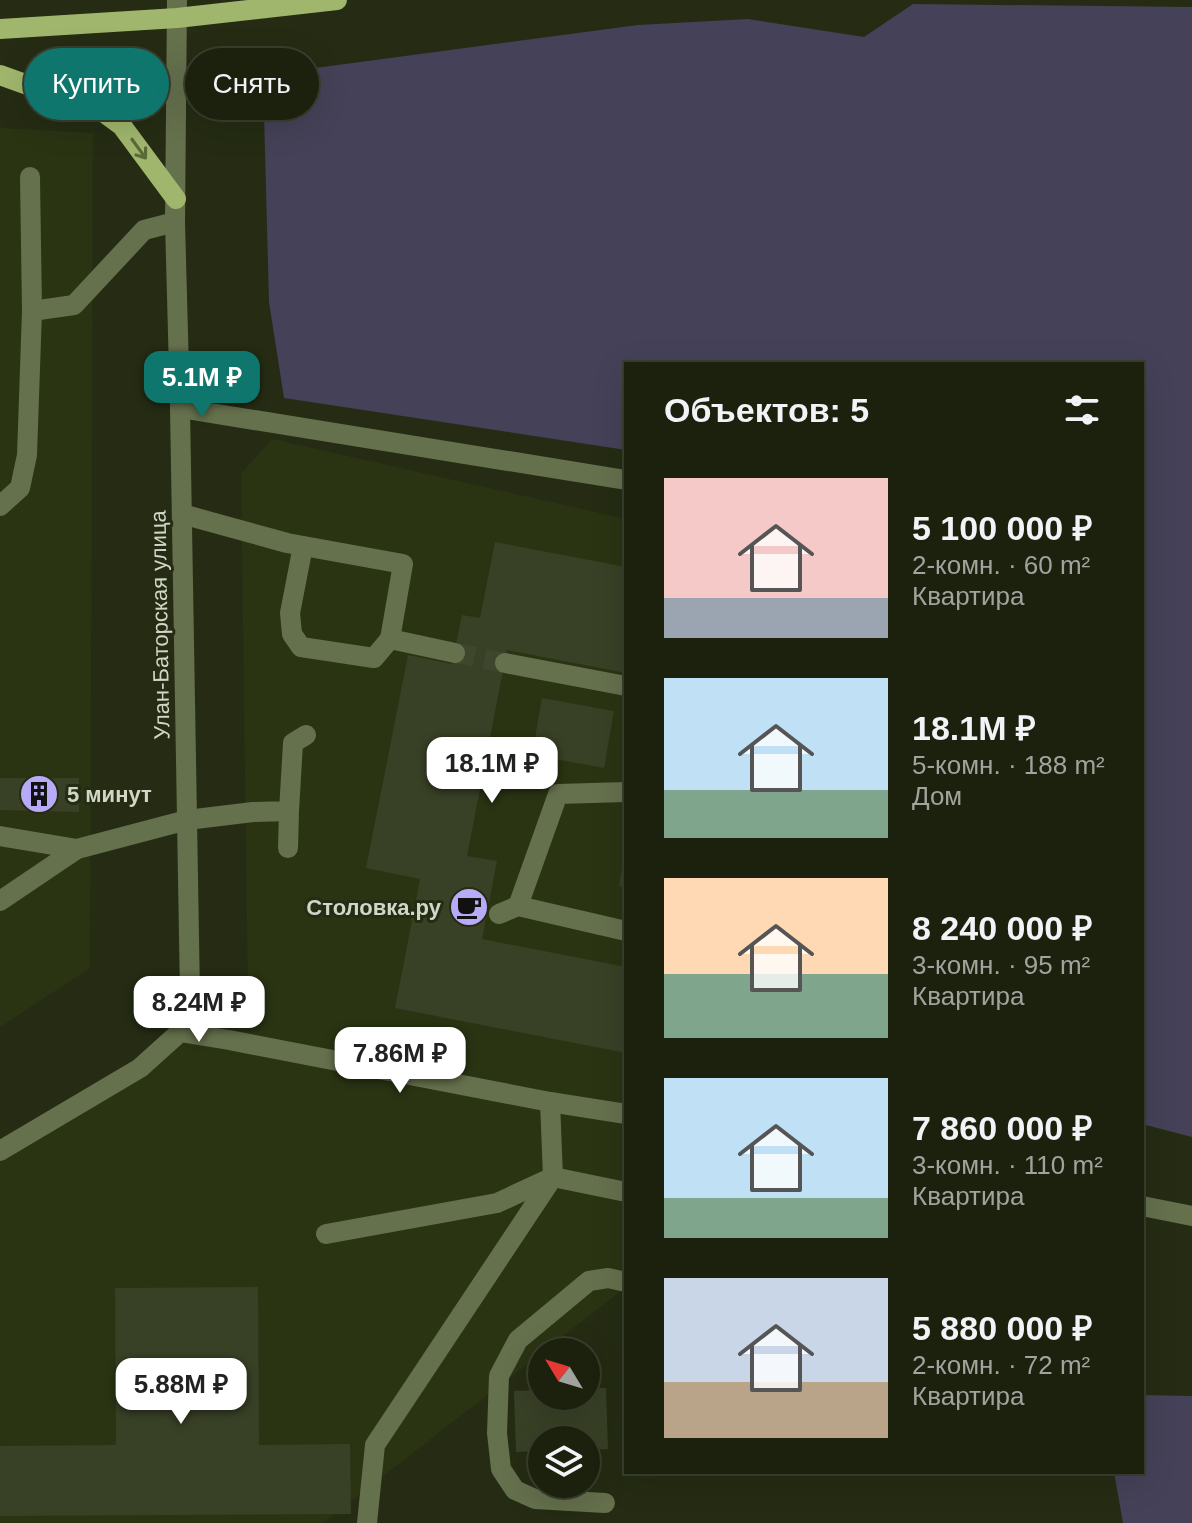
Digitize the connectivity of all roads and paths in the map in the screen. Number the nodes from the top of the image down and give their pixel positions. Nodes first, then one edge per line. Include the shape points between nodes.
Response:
1 (337, 0) edge
2 (177, 9) edge
3 (0, 29) edge
4 (0, 75) edge
5 (30, 177) dead end
6 (176, 199) junction
7 (175, 222) junction
8 (32, 311) junction
9 (180, 408) junction
10 (624, 480) edge
11 (0, 506) edge
12 (182, 514) junction
13 (303, 546) junction
14 (390, 639) junction
15 (455, 653) tunnel mouth
16 (505, 663) tunnel mouth
17 (624, 686) edge
18 (306, 735) dead end
19 (624, 792) edge
20 (289, 811) junction
21 (187, 820) junction
22 (0, 836) edge
23 (288, 848) dead end
24 (77, 849) junction
25 (0, 901) edge
26 (624, 931) edge
27 (180, 1032) junction
28 (550, 1102) junction
29 (624, 1114) edge
30 (0, 1151) edge
31 (553, 1177) junction
32 (624, 1192) edge
33 (1144, 1206) edge
34 (1192, 1216) edge
35 (326, 1234) dead end
36 (624, 1282) edge
37 (605, 1503) dead end
38 (367, 1523) edge

1 - 2 main road
2 - 3 main road
2 - 6 street, Улан-Баторская улица
4 -> 6 main road via 103,112 122,126
5 - 8 street
6 - 7 street, Улан-Баторская улица
7 - 8 street via 144,230 74,305
7 - 9 street, Улан-Баторская улица
8 - 11 street via 27,455 20,488
9 - 10 street
9 - 12 street, Улан-Баторская улица
12 - 13 street
12 - 21 street, Улан-Баторская улица
13 - 14 street via 403,564
13 - 14 street via 290,613 292,634 301,647 374,658
14 - 15 street
16 - 17 street
18 - 20 street via 293,743
19 - 26 street via 558,794 508,910
20 - 21 street
20 - 23 street
21 - 24 street
21 - 27 street, Улан-Баторская улица via 190,995
22 - 24 street
24 - 25 street
27 - 28 street
27 - 30 street via 140,1068
28 - 29 street
28 - 31 street
31 - 32 street
31 - 35 street via 497,1203
31 - 38 street via 375,1445
33 - 34 street
36 - 37 street via 589,1281 518,1340 499,1376 501,1469 515,1490 535,1499

